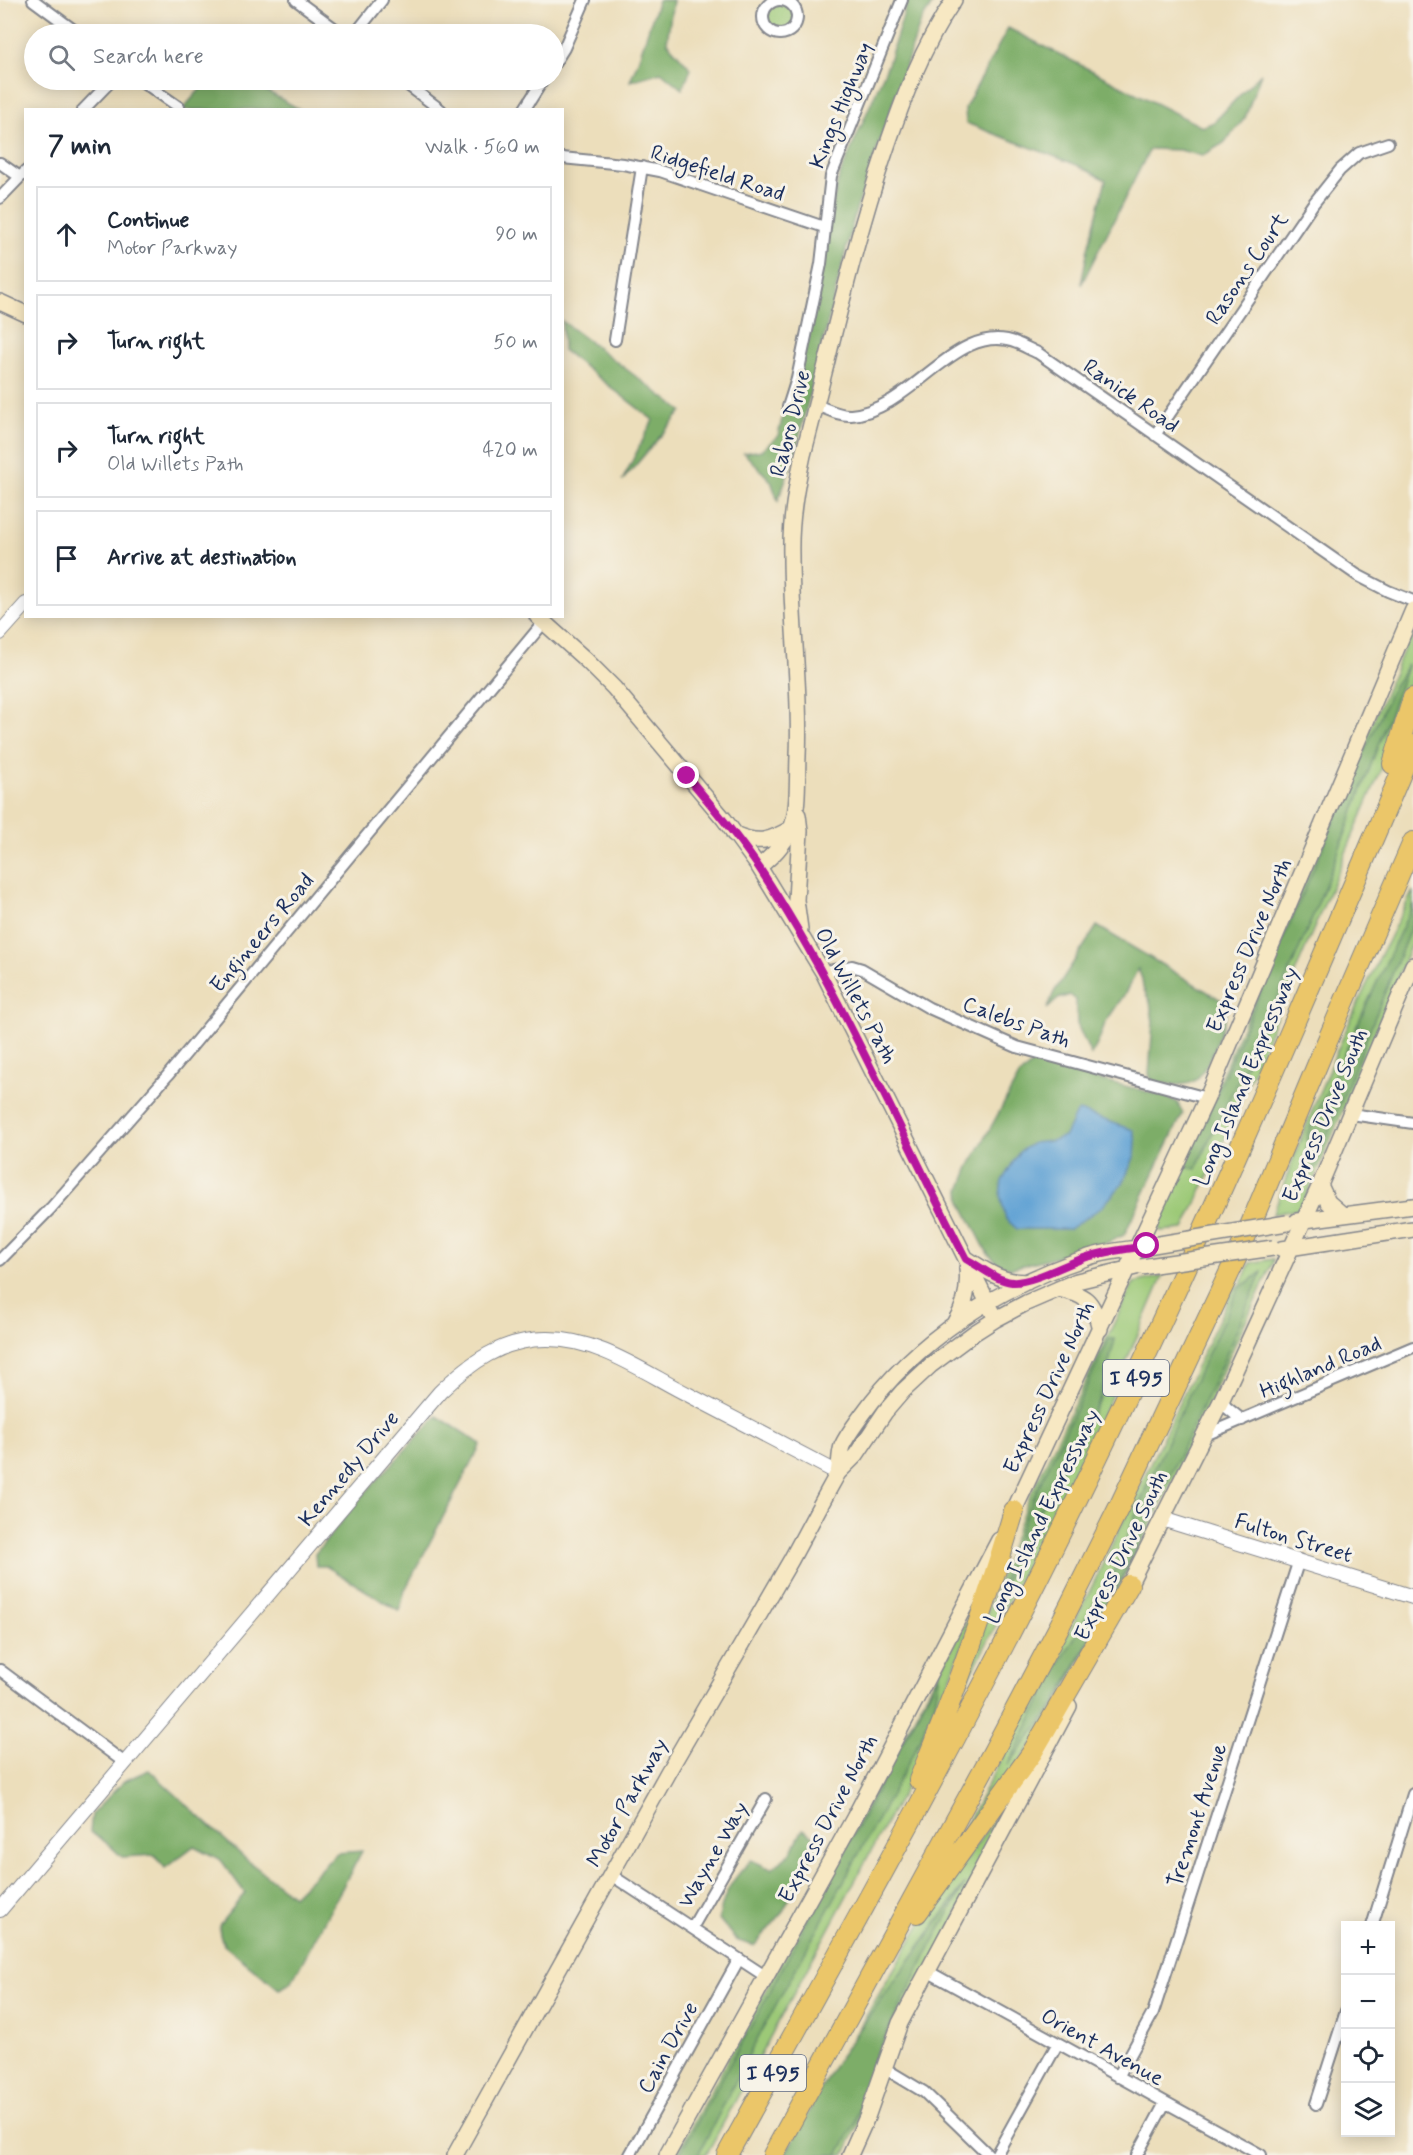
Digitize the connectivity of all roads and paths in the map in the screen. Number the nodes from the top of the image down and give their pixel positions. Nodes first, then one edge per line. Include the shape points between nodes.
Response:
1 (33, 0) edge
2 (296, 0) edge
3 (382, 0) edge
4 (585, 0) edge
5 (902, 0) edge
6 (954, 0) edge
7 (65, 24) edge
8 (328, 24) edge
9 (364, 24) edge
10 (564, 48) edge
11 (102, 90) edge
12 (154, 90) edge
13 (414, 90) edge
14 (537, 90) edge
15 (179, 107) dead end
16 (85, 108) edge
17 (438, 108) edge
18 (525, 108) edge
19 (1388, 143) dead end
20 (564, 158) edge
21 (0, 163) edge
22 (642, 167) junction
23 (23, 174) edge
24 (0, 198) edge
25 (824, 227) junction
26 (0, 303) edge
27 (24, 313) edge
28 (615, 340) dead end
29 (816, 405) junction
30 (788, 407) dead end
31 (1155, 435) junction
32 (1413, 601) edge
33 (24, 606) edge
34 (1413, 610) edge
35 (540, 619) edge
36 (0, 633) edge
37 (1413, 698) edge
38 (1413, 745) edge
39 (796, 799) junction
40 (792, 828) junction
41 (734, 834) junction
42 (1413, 842) edge
43 (759, 867) junction
44 (1413, 874) edge
45 (1377, 926) junction
46 (801, 934) junction
47 (1321, 961) junction
48 (1413, 965) edge
49 (823, 972) junction
50 (1208, 1098) junction
51 (1351, 1114) junction
52 (1413, 1123) edge
53 (1320, 1185) junction
54 (1413, 1206) edge
55 (1343, 1215) junction
56 (1303, 1220) junction
57 (1413, 1229) edge
58 (1143, 1247) junction
59 (1290, 1249) junction
60 (966, 1259) junction
61 (0, 1260) edge
62 (1135, 1268) junction
63 (1027, 1282) junction
64 (1058, 1289) junction
65 (988, 1302) junction
66 (996, 1319) junction
67 (952, 1326) junction
68 (1100, 1329) junction
69 (1413, 1347) edge
70 (1222, 1399) junction
71 (1242, 1420) junction
72 (1203, 1436) junction
73 (838, 1473) junction
74 (1014, 1510) junction
75 (1162, 1519) junction
76 (1299, 1560) junction
77 (1129, 1585) junction
78 (1413, 1597) edge
79 (0, 1670) edge
80 (125, 1763) junction
81 (1413, 1794) edge
82 (766, 1799) dead end
83 (611, 1875) junction
84 (0, 1910) edge
85 (1374, 1921) edge
86 (692, 1928) junction
87 (739, 1959) junction
88 (927, 1971) junction
89 (765, 1976) junction
90 (818, 1990) junction
91 (1341, 2026) edge
92 (1058, 2043) junction
93 (884, 2068) junction
94 (1118, 2077) junction
95 (812, 2084) junction
96 (1165, 2103) junction
97 (1316, 2104) dead end
98 (455, 2155) edge
99 (630, 2155) edge
100 (667, 2155) edge
101 (727, 2155) edge
102 (773, 2155) edge
103 (850, 2155) edge
104 (989, 2155) edge
105 (996, 2155) edge
106 (1137, 2155) edge
107 (1261, 2155) edge

1 - 7 street
2 - 8 street
3 - 9 street
4 - 10 street
5 - 25 street, Kings Highway via 831,176
6 - 29 main road, Rabro Drive via 915,70 885,151 852,257
11 - 16 street
12 - 15 street
13 - 17 street
14 - 18 street
19 - 31 street, Rasons Court via 1359,153 1313,204
20 - 22 street, Ridgefield Road
21 - 23 street
22 - 25 street, Ridgefield Road
22 - 28 street
23 - 24 street
25 - 30 street, Kings Highway via 821,264
26 - 27 main road
29 - 31 street, Ranick Road via 849,415 870,411 892,402 963,347 980,340 999,339 1038,353
29 - 39 main road, Rabro Drive via 796,487 792,524 799,715
31 - 32 street, Ranick Road via 1357,575
33 - 36 street
34 - 50 main road, Express Drive North
35 - 41 main road, Old Willets Path via 614,688
35 - 61 street, Engineers Road via 161,1083
37 - 47 highway via 1390,773
38 - 47 highway, Long Island Expressway / I 495
39 - 40 main road, Rabro Drive
39 - 46 main road via 800,831 796,900
40 - 41 main road via 761,841
40 - 43 main road, Rabro Drive via 780,848
41 - 43 main road, Old Willets Path
42 - 45 highway, I 495
43 - 46 main road, Old Willets Path
44 - 45 highway
45 - 95 highway, I 495 via 1240,1250 1120,1505 993,1752
46 - 49 main road, Old Willets Path
47 - 90 highway, Long Island Expressway / I 495 via 1203,1234 1083,1487 980,1691
48 - 51 main road, Express Drive South
49 - 50 street, Calebs Path via 852,966 862,969 929,1008 1017,1047
49 - 60 main road, Old Willets Path
50 - 58 main road, Express Drive North
51 - 52 street
51 - 53 main road, Express Drive South
53 - 55 main road via 1328,1202
53 - 56 main road, Express Drive South
54 - 55 main road, Motor Parkway
55 - 56 main road, Motor Parkway
56 - 58 main road, Motor Parkway, bridge
56 - 59 main road, Express Drive South
57 - 59 main road, Motor Parkway
58 - 62 main road, Express Drive North
58 - 63 main road, Motor Parkway via 1089,1257
59 - 62 main road, Motor Parkway, bridge
59 - 70 main road, Express Drive South
60 - 63 main road via 994,1276
60 - 65 main road, Old Willets Path
60 - 67 main road via 969,1284
62 - 64 main road, Motor Parkway
62 - 68 main road, Express Drive North
63 - 65 main road, Motor Parkway
64 - 66 main road, Motor Parkway
64 - 68 main road via 1077,1293 1092,1304
65 - 66 main road, Old Willets Path
65 - 67 main road, Motor Parkway
66 - 73 main road, Motor Parkway via 903,1391
67 - 73 main road, Motor Parkway via 874,1397 842,1447
68 - 74 main road, Express Drive North
69 - 71 street, Highland Road
70 - 71 street, Highland Road
70 - 72 main road, Express Drive South
71 - 72 street, Highland Road
72 - 75 main road, Express Drive South
73 - 80 street, Kennedy Drive via 594,1347 547,1339 501,1348 479,1358 440,1392
73 - 83 main road, Motor Parkway
74 - 89 main road, Express Drive North via 854,1818
74 - 90 highway via 942,1727
75 - 76 street, Fulton Street
75 - 77 main road, Express Drive South
76 - 78 street, Fulton Street
76 - 94 street, Tremont Avenue via 1153,2013
77 - 88 main road, Express Drive South via 1034,1774
77 - 95 highway via 1040,1742 908,1926
79 - 80 street
80 - 84 street, Kennedy Drive
81 - 85 street
82 - 86 street, Wayne Way
83 - 86 street
83 - 98 main road, Motor Parkway
86 - 87 street
87 - 89 street
87 - 99 street, Cain Drive
88 - 92 street, Orient Avenue
88 - 93 main road, Express Drive South via 900,2024
89 - 100 main road, Express Drive North
90 - 101 highway, Long Island Expressway / I 495
91 - 97 street
92 - 94 street, Orient Avenue
92 - 105 street
93 - 103 main road, Express Drive South
93 - 104 street via 924,2092
94 - 96 street, Orient Avenue
95 - 102 highway, I 495
96 - 106 street
96 - 107 street, Orient Avenue

